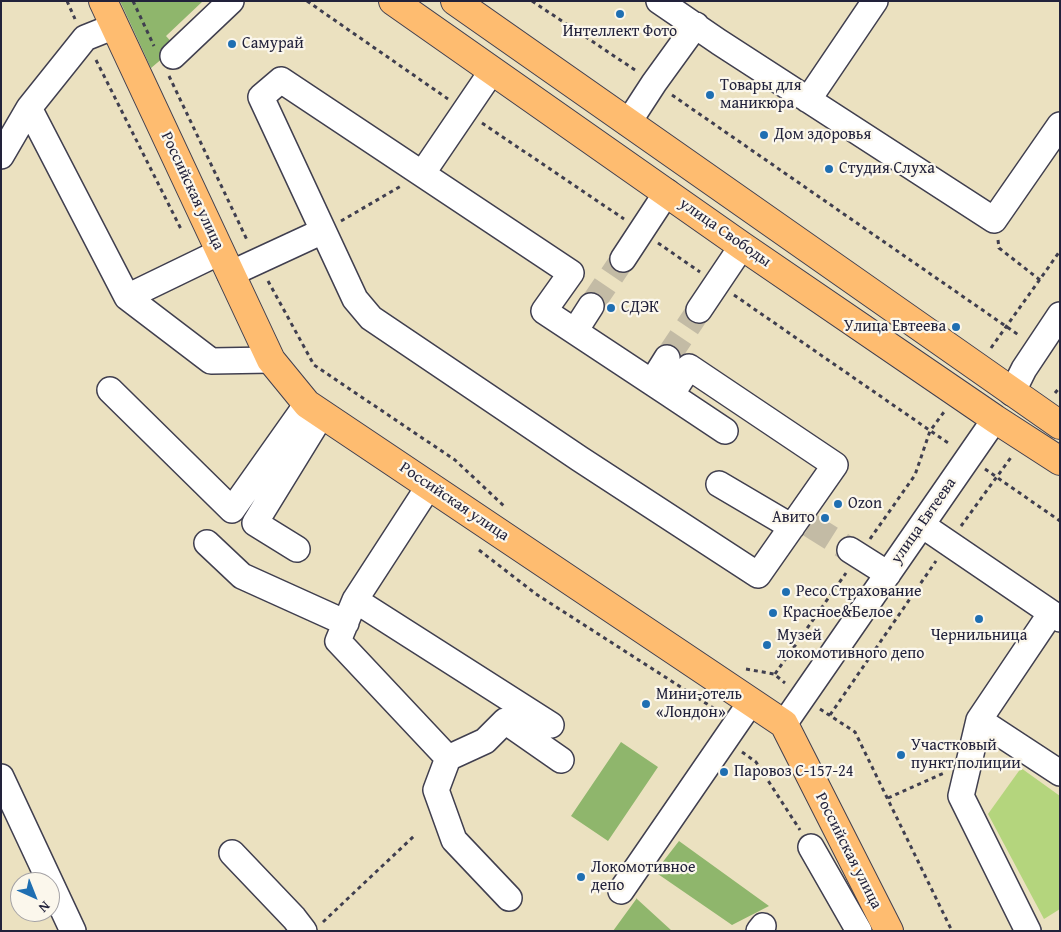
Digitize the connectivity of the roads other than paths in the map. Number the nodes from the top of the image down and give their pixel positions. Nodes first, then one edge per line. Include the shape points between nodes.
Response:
1 (104, 1) edge
2 (231, 1) edge
3 (393, 1) edge
4 (455, 1) edge
5 (659, 1) edge
6 (875, 1) edge
7 (696, 25) junction
8 (116, 26) junction
9 (165, 58) road end
10 (492, 71) junction
11 (808, 100) junction
12 (28, 108) junction
13 (628, 123) junction
14 (1060, 124) edge
15 (1, 156) edge
16 (422, 174) junction
17 (667, 192) junction
18 (324, 231) junction
19 (742, 246) junction
20 (623, 259) tunnel mouth
21 (216, 263) junction
22 (127, 297) junction
23 (591, 306) tunnel mouth
24 (699, 310) tunnel mouth
25 (1060, 315) edge
26 (575, 331) junction
27 (667, 358) tunnel mouth
28 (271, 360) junction
29 (661, 388) junction
30 (110, 390) dead end
31 (1012, 393) junction
32 (314, 409) junction
33 (995, 419) junction
34 (1060, 425) edge
35 (725, 431) dead end
36 (1060, 461) edge
37 (719, 484) dead end
38 (429, 486) junction
39 (800, 523) junction
40 (922, 525) junction
41 (207, 542) dead end
42 (297, 549) dead end
43 (854, 553) tunnel mouth
44 (888, 574) junction
45 (355, 600) junction
46 (1055, 616) edge
47 (346, 623) junction
48 (751, 702) junction
49 (980, 720) junction
50 (784, 724) junction
51 (551, 725) dead end
52 (448, 758) junction
53 (561, 760) dead end
54 (1060, 774) edge
55 (1, 777) edge
56 (811, 847) road end
57 (232, 853) dead end
58 (621, 891) dead end
59 (509, 898) dead end
60 (311, 928) edge
61 (73, 931) edge
62 (859, 931) edge
63 (888, 931) edge
64 (1028, 931) edge

1 - 8 main road, Российская улица
2 - 9 street
3 - 10 main road, улица Свободы
4 - 13 main road
5 - 7 street
6 - 11 street
7 - 11 street
7 - 13 street
8 - 12 street via 85,38
8 - 21 main road, Российская улица
10 - 16 street
10 - 17 main road, улица Свободы
11 - 14 street via 994,220
12 - 15 street
12 - 22 street
13 - 31 main road
16 - 18 street via 281,80 261,97
16 - 26 street via 571,273 544,311
17 - 19 main road, улица Свободы
17 - 20 street
18 - 21 street via 258,261
18 - 39 street via 355,299 371,318 758,575
19 - 24 street
19 - 33 main road, улица Свободы
21 - 22 street
21 - 28 main road, Российская улица
22 - 28 street via 211,361
23 - 26 street
25 - 31 street, улица Евтеева
26 - 29 street
27 - 29 street
28 - 32 main road, Российская улица
29 - 35 street
29 - 39 street via 689,367 835,465
30 - 32 street via 232,510
31 - 33 main road, улица Евтеева
31 - 34 main road
32 - 38 main road, Российская улица
32 - 42 street via 255,523
33 - 36 main road, улица Свободы
33 - 40 street, улица Евтеева
37 - 39 street
38 - 45 street
38 - 48 main road, Российская улица
40 - 44 street, улица Евтеева
40 - 46 street
41 - 47 street via 242,576
43 - 44 street
44 - 50 street, улица Евтеева
45 - 47 street
45 - 51 street
46 - 49 street
47 - 52 street via 338,641
48 - 50 main road, Российская улица
48 - 58 street
49 - 54 street
49 - 64 street via 961,796
50 - 63 main road, Российская улица
52 - 53 street via 485,741 505,721
52 - 59 street via 436,790 454,840
55 - 61 street
56 - 62 street
57 - 60 street via 294,918

